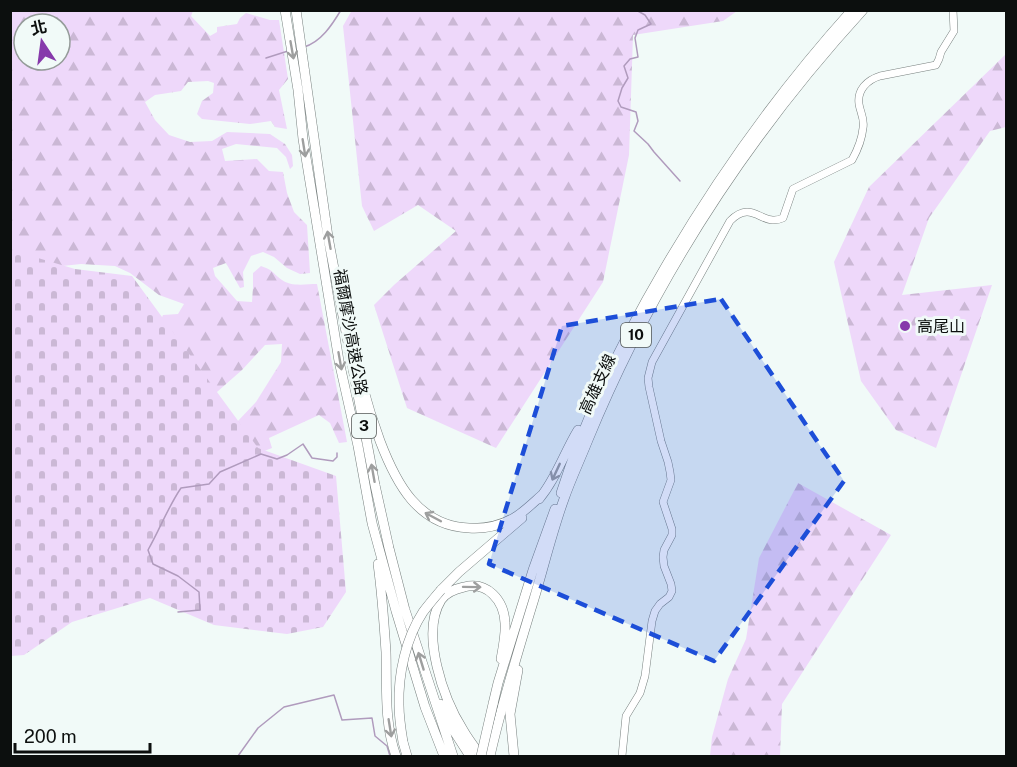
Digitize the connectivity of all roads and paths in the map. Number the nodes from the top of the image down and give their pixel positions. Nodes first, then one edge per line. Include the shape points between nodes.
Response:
1 (285, 10) edge
2 (296, 10) edge
3 (852, 10) edge
4 (863, 10) edge
5 (953, 10) edge
6 (303, 89) junction
7 (352, 358) junction
8 (595, 403) junction
9 (542, 495) junction
10 (372, 524) junction
11 (525, 624) junction
12 (498, 683) junction
13 (429, 685) junction
14 (497, 705) junction
15 (396, 756) edge
16 (407, 756) edge
17 (444, 756) edge
18 (453, 756) edge
19 (470, 756) edge
20 (481, 756) edge
21 (489, 756) edge
22 (514, 756) edge
23 (622, 756) edge

1 -> 6 highway, 福爾摩沙高速公路 / 3
2 - 6 highway, 福爾摩沙高速公路 / 3
3 - 8 highway, 高雄支線 / 10 via 772,106 688,228 642,307
4 - 11 highway, 高雄支線 / 10 via 810,71 733,173 688,241 647,314 607,395 564,499
5 - 23 street via 954,31 936,65 873,78 861,88 863,127 852,160 795,187 783,218 777,221 746,212 730,221 652,362 649,387 671,480 663,502 672,535 663,556 672,591 655,611 645,676 626,716
7 -> 6 highway, 福爾摩沙高速公路 / 3
6 -> 10 highway, 福爾摩沙高速公路 / 3 via 303,139 339,361
9 -> 7 highway via 518,515 479,528 451,525 420,510 401,488 391,468
13 -> 7 highway, 福爾摩沙高速公路 / 3 via 388,548
8 -> 9 highway
8 - 12 highway, 高雄支線 / 10 via 533,570
9 - 16 highway, bridge via 441,590 412,633 400,678 399,704
10 -> 15 highway via 382,596 387,711
10 - 17 highway, 福爾摩沙高速公路 / 3 via 425,707
11 - 14 highway, 高雄支線 / 10
11 - 22 highway via 527,632 510,714
12 - 14 highway, 高雄支線 / 10
20 -> 12 highway via 453,713 435,656 436,610 441,599 454,589 479,586 492,592 501,603 506,623
13 - 18 highway, 福爾摩沙高速公路 / 3
13 - 19 highway
14 - 20 highway, 高雄支線 / 10, bridge
14 - 21 highway, 高雄支線 / 10

